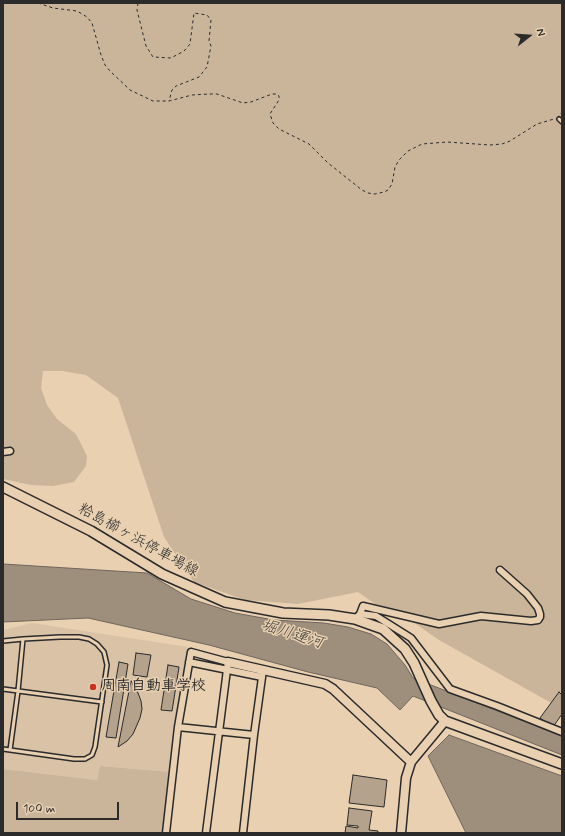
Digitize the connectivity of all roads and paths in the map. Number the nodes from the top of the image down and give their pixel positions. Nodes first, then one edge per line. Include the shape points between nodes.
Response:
1 (38, 3) edge
2 (138, 3) edge
3 (169, 101) junction
4 (559, 118) joint
5 (562, 122) edge
6 (10, 451) dead end
7 (3, 452) edge
8 (3, 487) edge
9 (500, 570) dead end
10 (357, 616) junction
11 (23, 639) junction
12 (3, 641) edge
13 (189, 662) junction
14 (228, 666) junction
15 (262, 674) junction
16 (3, 689) edge
17 (18, 691) junction
18 (102, 702) junction
19 (442, 718) junction
20 (178, 727) junction
21 (218, 732) junction
22 (562, 732) edge
23 (254, 735) junction
24 (3, 749) edge
25 (10, 750) junction
26 (410, 762) junction
27 (562, 764) edge
28 (166, 833) edge
29 (206, 833) edge
30 (243, 833) edge
31 (401, 833) edge

1 - 3 path via 77,11 87,17 92,23 101,55 110,71 130,90 153,101
2 - 3 path via 137,10 146,46 153,57 171,58 184,51 190,44 194,13 207,15 211,20 211,46 207,67 199,77 176,86
3 - 4 path via 192,95 217,94 243,103 277,94 279,100 270,114 273,123 279,129 308,144 362,190 375,194 388,190 399,160 412,148 433,142 502,144 537,124
4 - 5 lane
6 - 7 street
8 - 10 main road, 粭島櫛ヶ浜停車場線 via 91,531 162,574 225,602 283,613
9 - 10 street via 528,594 538,608 538,620 480,616 439,624 363,606
10 - 19 main road, 粭島櫛ヶ浜停車場線 via 383,629 405,649
10 - 22 street via 376,616 411,638 450,689
11 - 12 lane
11 - 17 lane
11 - 18 lane via 79,637 97,644 104,652 107,665
13 - 14 street
13 - 14 street via 191,652
13 - 20 street
14 - 15 street
14 - 21 street
15 - 23 street
15 - 26 street via 325,684 333,688
16 - 17 lane
17 - 18 lane
17 - 25 lane
18 - 25 lane via 96,747 92,755 85,759
19 - 26 street
19 - 27 main road
20 - 21 street
20 - 28 street
21 - 23 street
21 - 29 street
23 - 30 street
24 - 25 lane
26 - 31 street

